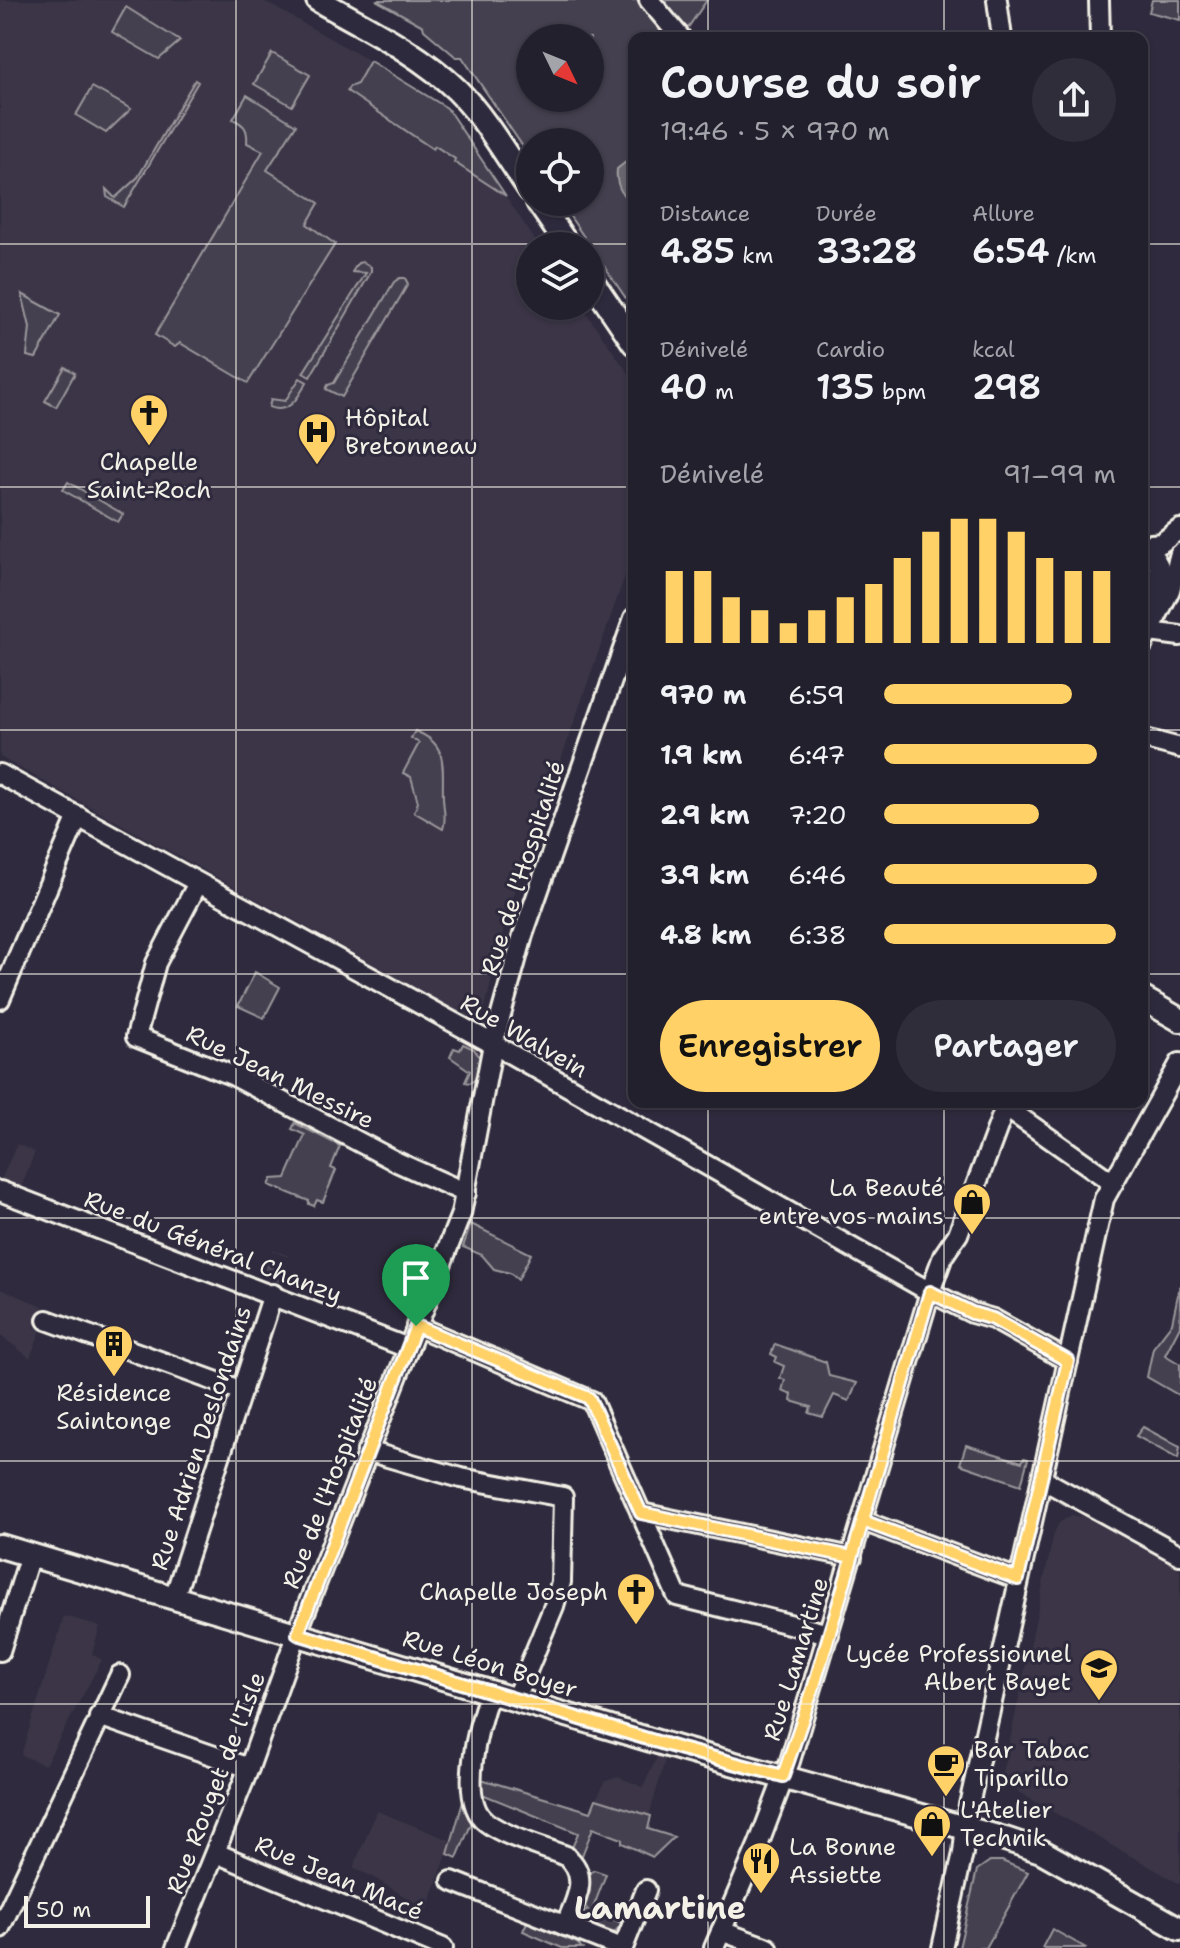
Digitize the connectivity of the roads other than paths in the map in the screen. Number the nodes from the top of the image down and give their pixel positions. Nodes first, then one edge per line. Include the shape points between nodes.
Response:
1 (318, 0) edge
2 (649, 0) edge
3 (997, 0) edge
4 (1099, 0) edge
5 (676, 32) edge
6 (1001, 32) edge
7 (1097, 32) edge
8 (516, 169) edge
9 (604, 299) edge
10 (628, 334) edge
11 (1180, 529) edge
12 (1148, 545) edge
13 (1148, 548) edge
14 (1180, 553) edge
15 (1148, 628) edge
16 (628, 635) edge
17 (1148, 635) edge
18 (1180, 636) edge
19 (1148, 639) edge
20 (1148, 740) edge
21 (1180, 748) edge
22 (0, 774) edge
23 (78, 816) junction
24 (198, 883) junction
25 (0, 999) edge
26 (1148, 1001) edge
27 (1180, 1020) edge
28 (493, 1044) junction
29 (1180, 1063) edge
30 (1002, 1108) edge
31 (1009, 1108) edge
32 (1113, 1183) junction
33 (0, 1191) edge
34 (466, 1193) junction
35 (930, 1292) junction
36 (273, 1294) junction
37 (47, 1320) dead end
38 (416, 1326) junction
39 (408, 1348) junction
40 (1068, 1361) junction
41 (242, 1391) junction
42 (367, 1451) junction
43 (1042, 1479) junction
44 (641, 1513) junction
45 (863, 1521) junction
46 (0, 1546) edge
47 (30, 1555) junction
48 (1180, 1555) edge
49 (852, 1557) junction
50 (1018, 1579) junction
51 (174, 1598) junction
52 (298, 1634) junction
53 (829, 1634) junction
54 (0, 1651) edge
55 (120, 1675) dead end
56 (490, 1692) junction
57 (515, 1700) junction
58 (99, 1716) junction
59 (249, 1768) junction
60 (783, 1776) junction
61 (965, 1829) junction
62 (216, 1853) junction
63 (452, 1881) dead end
64 (646, 1890) dead end
65 (565, 1926) junction
66 (0, 1928) edge
67 (1180, 1929) edge
68 (718, 1940) edge
69 (600, 1944) edge
70 (176, 1948) edge
71 (443, 1948) edge
72 (622, 1948) edge
73 (768, 1948) edge
74 (942, 1948) edge

1 - 8 main road via 408,52 459,91
2 - 5 street
3 - 6 street
4 - 7 street
9 - 10 main road
11 - 12 street via 1161,543
13 - 15 street via 1159,566
14 - 17 street via 1170,590
16 - 28 street, Rue de l'Hospitalité via 523,935
18 - 19 street
20 - 21 street
22 - 23 street, Rue Walvein
23 - 24 street, Rue Walvein
23 - 25 street
24 - 28 street, Rue Walvein
24 - 34 street, Rue Jean Messire via 156,963 136,1037 234,1076
26 - 27 main road
28 - 34 street, Rue de l'Hospitalité
28 - 35 street, Rue Walvein
29 - 32 street
30 - 35 street, Rue Lamartine via 958,1234
31 - 32 street
32 - 40 street via 1104,1199
33 - 36 street, Rue du Général Chanzy
34 - 38 street, Rue de l'Hospitalité
35 - 40 street, Rue Walvein via 993,1319
35 - 45 street, Rue Lamartine
36 - 39 street, Rue du Général Chanzy
36 - 41 street, Rue Adrien Deslondains
37 - 41 street
38 - 39 street, Rue de l'Hospitalité
38 - 44 street via 589,1398
39 - 42 street, Rue de l'Hospitalité
40 - 43 street
41 - 51 street, Rue Adrien Deslondains
42 - 52 street, Rue de l'Hospitalité
42 - 57 street via 461,1478 563,1497 561,1582
43 - 48 street
43 - 50 street
44 - 49 street
44 - 53 street via 677,1596
45 - 49 street, Rue Lamartine
45 - 50 street
46 - 47 main road, Rue Léon Boyer
47 - 51 main road, Rue Léon Boyer
47 - 54 street
49 - 53 street, Rue Lamartine
50 - 61 street
51 - 52 main road, Rue Léon Boyer
52 - 56 main road, Rue Léon Boyer
52 - 59 street, Rue Rouget de l'Isle
53 - 60 street, Rue Lamartine
55 - 58 street
56 - 57 main road, Rue Léon Boyer
56 - 65 street via 477,1726 472,1800 484,1821 574,1862 579,1889
57 - 60 main road, Rue Léon Boyer
58 - 59 street
58 - 66 street
59 - 62 street, Rue Rouget de l'Isle
60 - 61 main road, Rue Léon Boyer
60 - 68 street, Rue Lamartine
61 - 67 main road, Rue Léon Boyer via 1041,1851
61 - 74 street
62 - 70 street, Rue Rouget de l'Isle
62 - 71 street, Rue Jean Macé
63 - 65 street
64 - 72 street
65 - 69 street
68 - 73 street
69 - 72 street

